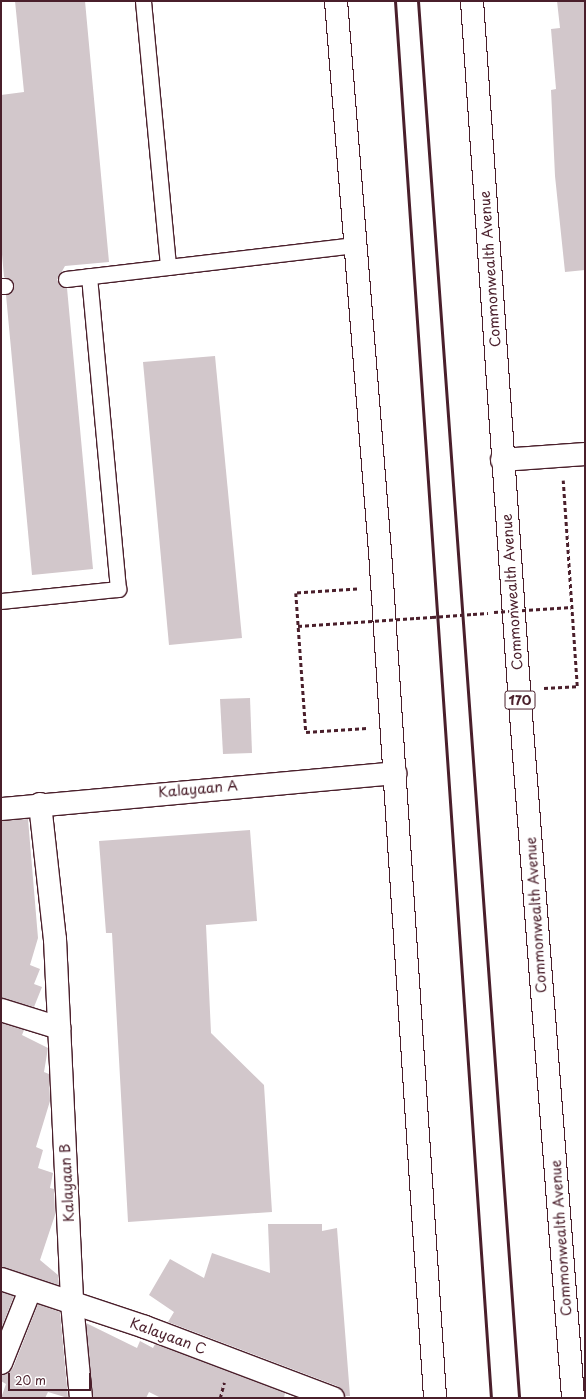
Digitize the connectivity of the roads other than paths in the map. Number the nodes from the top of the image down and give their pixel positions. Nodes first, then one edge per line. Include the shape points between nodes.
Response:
1 (144, 1) edge
2 (336, 1) edge
3 (472, 1) edge
4 (357, 245) junction
5 (168, 267) junction
6 (89, 276) junction
7 (66, 279) dead end
8 (585, 454) edge
9 (502, 460) junction
10 (1, 601) edge
11 (395, 773) junction
12 (40, 804) junction
13 (1, 809) edge
14 (1, 1010) edge
15 (59, 1028) junction
16 (1, 1278) edge
17 (30, 1290) junction
18 (72, 1303) junction
19 (1, 1363) edge
20 (81, 1398) edge
21 (333, 1398) edge
22 (434, 1398) edge
23 (573, 1398) edge

1 - 5 lane
2 - 4 main road
3 - 9 main road, Commonwealth Avenue / 170
4 - 5 lane
4 - 11 main road
5 - 6 lane
6 - 7 lane
6 - 10 lane via 118,589
8 - 9 main road
9 - 23 main road, Commonwealth Avenue / 170
11 - 12 main road, Kalayaan A
11 - 22 main road
12 - 13 main road, Kalayaan A
12 - 15 main road, Kalayaan B via 55,939
14 - 15 main road
15 - 18 main road, Kalayaan B
16 - 17 main road, Kalayaan C
17 - 18 main road, Kalayaan C
17 - 19 main road
18 - 20 main road, Kalayaan B
18 - 21 main road, Kalayaan C

